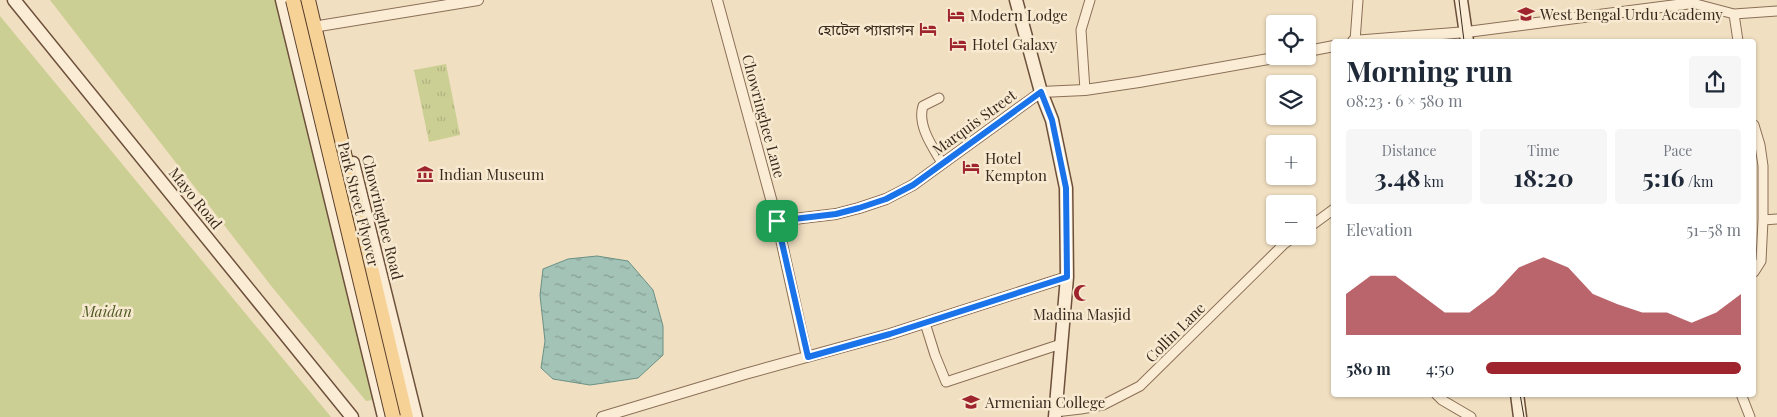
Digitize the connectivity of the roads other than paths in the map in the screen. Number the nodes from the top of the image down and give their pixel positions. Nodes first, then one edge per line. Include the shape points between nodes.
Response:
1 (14, 0) edge
2 (282, 0) edge
3 (293, 0) edge
4 (308, 0) edge
5 (314, 0) edge
6 (478, 0) edge
7 (717, 0) edge
8 (1016, 0) edge
9 (1090, 0) edge
10 (1358, 0) edge
11 (1461, 0) edge
12 (1692, 1) edge
13 (1777, 11) edge
14 (1734, 14) junction
15 (319, 26) junction
16 (1466, 37) edge
17 (1355, 39) edge
18 (1410, 39) edge
19 (1738, 39) edge
20 (1331, 47) edge
21 (1316, 49) edge
22 (1266, 60) edge
23 (1085, 90) junction
24 (1041, 92) junction
25 (939, 98) dead end
26 (1756, 132) edge
27 (942, 163) junction
28 (1758, 165) edge
29 (1331, 211) edge
30 (1777, 219) edge
31 (1764, 220) junction
32 (777, 221) junction
33 (1316, 222) edge
34 (1283, 245) edge
35 (1756, 269) edge
36 (1067, 277) junction
37 (925, 323) junction
38 (1061, 344) junction
39 (808, 357) junction
40 (1439, 397) edge
41 (1517, 397) edge
42 (1742, 397) edge
43 (1055, 415) edge
44 (352, 417) edge
45 (384, 417) edge
46 (393, 417) edge
47 (406, 417) edge
48 (416, 417) edge
49 (602, 417) edge
50 (1472, 417) edge
51 (1520, 417) edge
52 (1750, 417) edge

1 - 44 main road, Mayo Road
2 - 45 main road
3 - 46 main road, Park Street Flyover, bridge
4 - 47 main road, Park Street Flyover
5 - 15 main road, Chowringhee Road
6 - 15 street
7 - 32 street, Chowringhee Lane
8 - 24 main road
9 - 23 street via 1081,30
10 - 17 street
11 - 16 main road
12 - 14 street
12 - 16 street
13 - 14 street
14 - 19 street
15 - 48 main road, Chowringhee Road
16 - 18 street
20 - 21 street
22 - 23 street
23 - 24 street
24 - 27 street, Marquis Street
24 - 36 main road via 1052,120 1066,188
25 - 27 street via 924,106 920,116
26 - 28 street via 1760,145
27 - 32 street, Marquis Street via 912,186 886,199 836,214
28 - 31 street
29 - 33 street
30 - 31 street
31 - 35 street via 1762,261
32 - 39 street, Chowringhee Lane
34 - 43 street, Collin Lane via 1140,386 1102,405
36 - 37 street
36 - 38 main road
37 - 38 street via 946,382
37 - 39 street
38 - 43 main road
39 - 49 street
40 - 50 street
41 - 51 main road
42 - 52 street

